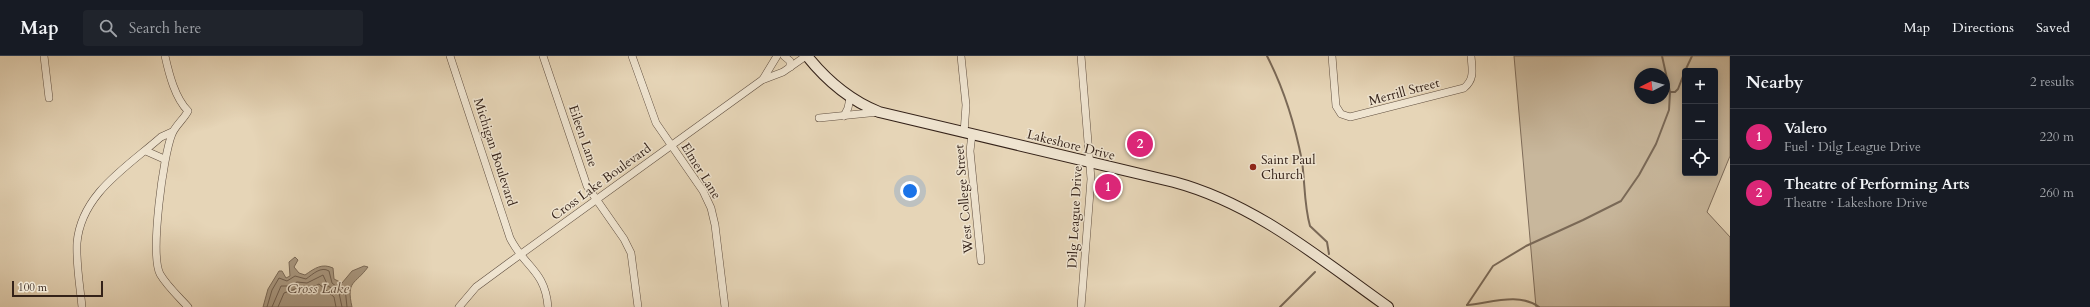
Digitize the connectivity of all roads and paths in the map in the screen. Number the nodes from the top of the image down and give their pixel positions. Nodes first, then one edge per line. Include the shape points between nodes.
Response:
1 (44, 56) edge
2 (165, 56) edge
3 (450, 56) edge
4 (543, 56) edge
5 (632, 56) edge
6 (784, 56) edge
7 (806, 56) edge
8 (961, 56) edge
9 (1081, 56) edge
10 (1332, 56) edge
11 (1471, 56) edge
12 (776, 59) edge
13 (790, 67) junction
14 (783, 72) junction
15 (762, 80) junction
16 (50, 98) dead end
17 (850, 98) junction
18 (879, 112) junction
19 (844, 116) junction
20 (819, 118) dead end
21 (172, 132) junction
22 (968, 134) junction
23 (671, 146) junction
24 (146, 151) junction
25 (164, 160) junction
26 (1091, 163) junction
27 (596, 200) junction
28 (520, 255) junction
29 (981, 262) dead end
30 (82, 307) edge
31 (188, 307) edge
32 (459, 307) edge
33 (548, 307) edge
34 (638, 307) edge
35 (725, 307) edge
36 (1081, 307) edge
37 (1388, 307) edge

1 - 16 street
2 - 21 street via 173,84 181,103 188,111
3 - 28 street, Michigan Boulevard via 510,238
4 - 27 street, Eileen Lane via 587,186
5 - 23 street, Elmer Lane via 651,113
6 - 13 street via 790,61
7 - 13 street, Cross Lake Boulevard
7 - 17 main road, Lakeshore Drive via 825,78
8 - 22 street, West College Street
9 - 26 street, Dilg League Drive
10 - 11 street, Merrill Street via 1336,106 1341,114 1350,117 1464,88 1471,82 1473,75
12 - 14 street
12 - 15 street, Cross Lake Boulevard
13 - 14 street, Cross Lake Boulevard
14 - 15 street, Cross Lake Boulevard
15 - 23 street, Cross Lake Boulevard
17 - 18 main road, Lakeshore Drive
17 - 19 street
18 - 19 street
18 - 22 main road, Lakeshore Drive
19 - 20 street
21 - 24 street
21 - 25 street
22 - 26 main road, Lakeshore Drive
22 - 29 street, West College Street
23 - 27 street, Cross Lake Boulevard
23 - 35 street, Elmer Lane via 711,208
24 - 25 street
24 - 30 street via 101,189 86,210 79,229 77,245
25 - 31 street via 159,209 158,265 160,274
26 - 36 street, Dilg League Drive
26 - 37 main road, Lakeshore Drive via 1199,189 1237,205 1269,223
27 - 28 street, Cross Lake Boulevard
27 - 34 street, Eileen Lane via 629,248
28 - 32 street, Cross Lake Boulevard via 476,287
28 - 33 street, Michigan Boulevard via 542,280

